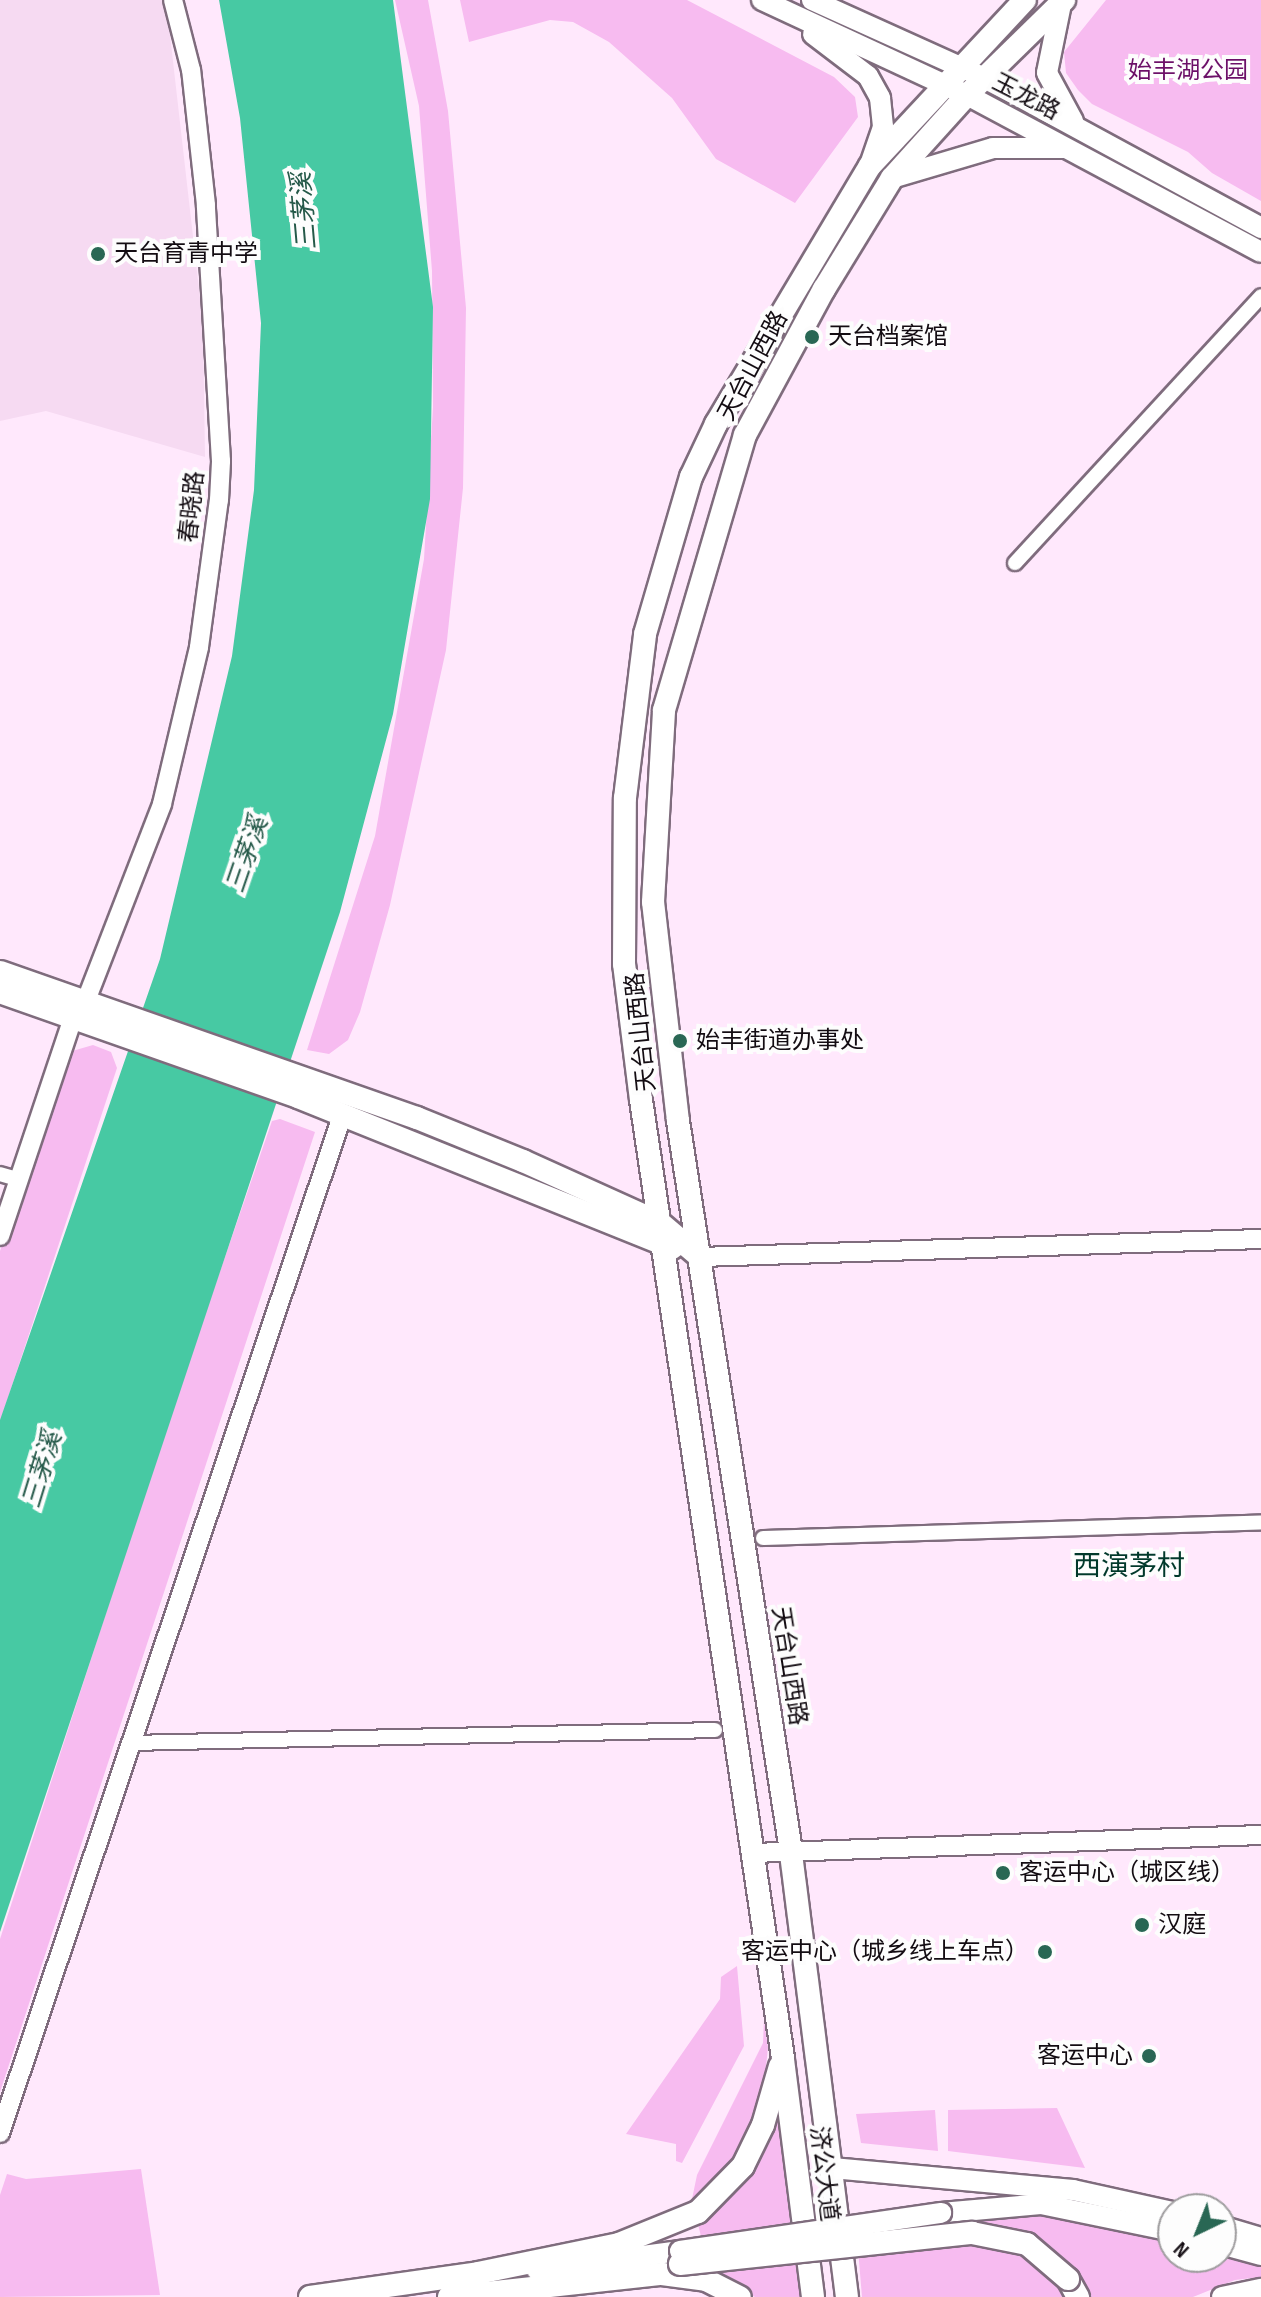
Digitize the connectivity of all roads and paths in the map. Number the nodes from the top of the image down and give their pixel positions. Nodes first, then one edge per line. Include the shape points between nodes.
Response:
1 (173, 0) edge
2 (812, 0) edge
3 (1025, 0) edge
4 (764, 1) edge
5 (1062, 2) edge
6 (962, 69) junction
7 (987, 79) junction
8 (943, 84) junction
9 (967, 95) junction
10 (1075, 125) junction
11 (1070, 148) junction
12 (870, 166) junction
13 (892, 178) junction
14 (1261, 228) edge
15 (1261, 252) edge
16 (1261, 296) edge
17 (1015, 563) dead end
18 (637, 704) junction
19 (664, 710) junction
20 (0, 972) edge
21 (661, 976) junction
22 (626, 980) junction
23 (0, 992) edge
24 (79, 1010) junction
25 (302, 1089) junction
26 (342, 1116) junction
27 (9, 1177) edge
28 (661, 1234) junction
29 (0, 1236) edge
30 (1261, 1239) edge
31 (700, 1257) junction
32 (1261, 1522) edge
33 (763, 1538) dead end
34 (715, 1730) dead end
35 (130, 1743) junction
36 (1261, 1835) edge
37 (791, 1851) junction
38 (753, 1853) junction
39 (783, 2058) junction
40 (0, 2133) edge
41 (832, 2168) junction
42 (1157, 2208) edge
43 (1157, 2228) edge
44 (1237, 2231) edge
45 (1261, 2238) edge
46 (1237, 2248) edge
47 (1261, 2255) edge
48 (688, 2268) junction
49 (480, 2281) junction
50 (1073, 2288) edge
51 (1260, 2289) edge
52 (847, 2296) edge
53 (310, 2297) edge
54 (449, 2297) edge
55 (740, 2297) edge
56 (813, 2297) edge
57 (1222, 2297) edge

1 - 24 street, 春晓路 via 191,70 206,205 219,500 199,647 162,804
2 - 6 main road, 玉龙路
3 - 6 main road, 天台山西路
4 - 8 main road, 玉龙路
4 - 12 main road via 868,76 880,98 883,127
5 - 7 main road, 天台山西路
5 - 10 main road via 1047,73
6 - 7 main road, 玉龙路
6 - 8 main road, 天台山西路
7 - 9 main road, 天台山西路
7 - 10 main road, 玉龙路
8 - 9 main road, 玉龙路
8 - 12 main road, 天台山西路
9 - 11 main road, 玉龙路
9 - 13 main road, 天台山西路
10 - 14 main road, 玉龙路
11 - 13 main road via 993,148
11 - 15 main road, 玉龙路
12 - 18 main road, 天台山西路 via 753,358 691,477 645,634
13 - 19 main road, 天台山西路 via 745,435
16 - 17 street
18 - 19 main road
18 - 22 main road, 天台山西路 via 625,798
19 - 21 main road, 天台山西路 via 653,902
20 - 24 main road
21 - 22 main road
21 - 31 main road, 天台山西路
22 - 28 main road, 天台山西路
23 - 24 main road
24 - 25 main road
24 - 27 street, 春晓路
25 - 26 main road
25 - 28 main road via 417,1118
26 - 28 main road via 488,1170 599,1222
26 - 35 street
27 - 29 street, 春晓路
28 - 31 main road
28 - 38 main road, 天台山西路
30 - 31 street
31 - 37 main road, 天台山西路
32 - 33 street
34 - 35 street
35 - 40 street
36 - 37 street
37 - 38 street
37 - 41 main road, 天台山西路
38 - 39 main road, 天台山西路
39 - 49 main road via 763,2125 743,2166 716,2198 686,2218 619,2244
39 - 56 main road, 济公大道
41 - 42 main road via 1073,2190
41 - 52 main road, 济公大道
43 - 48 main road, bridge via 1041,2204 941,2213
44 - 45 main road
46 - 47 main road
48 - 49 main road
48 - 49 main road via 633,2265
48 - 50 main road, bridge via 972,2233 1027,2244
48 - 55 main road
49 - 53 main road
49 - 54 main road
51 - 57 main road

